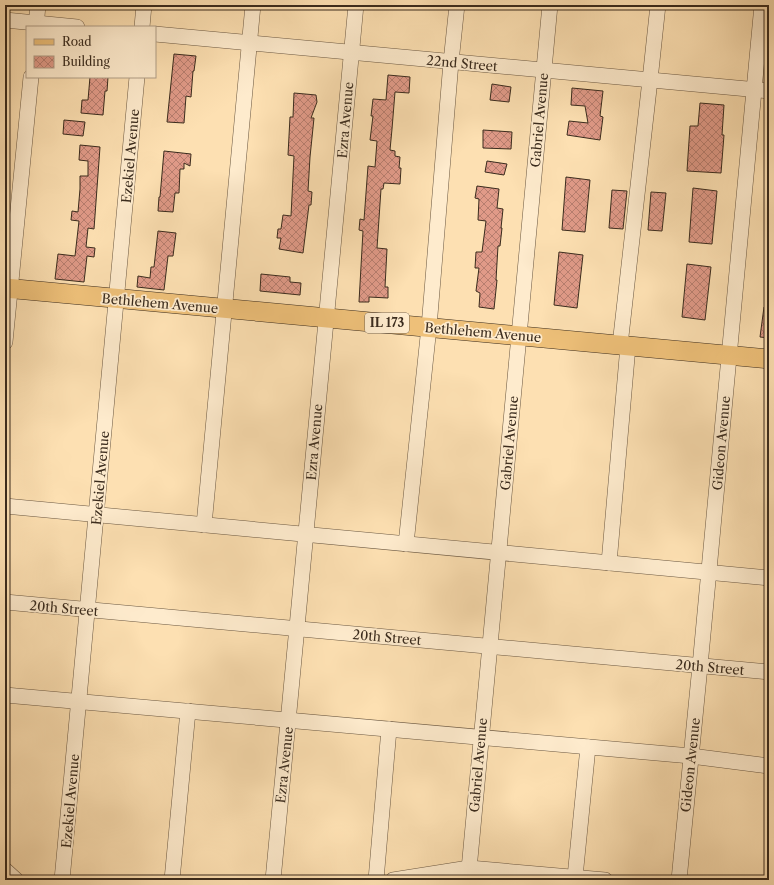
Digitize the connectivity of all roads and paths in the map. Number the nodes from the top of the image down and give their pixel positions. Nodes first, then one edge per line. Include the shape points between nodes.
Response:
1 (38, 5) edge
2 (144, 5) edge
3 (253, 5) edge
4 (356, 5) edge
5 (457, 5) edge
6 (550, 5) edge
7 (658, 5) edge
8 (762, 5) edge
9 (5, 20) edge
10 (36, 25) edge
11 (56, 26) edge
12 (142, 26) edge
13 (156, 34) edge
14 (250, 43) junction
15 (351, 52) junction
16 (451, 62) junction
17 (544, 70) junction
18 (31, 78) edge
19 (138, 78) edge
20 (650, 80) junction
21 (762, 90) edge
22 (8, 289) edge
23 (117, 299) junction
24 (225, 309) junction
25 (326, 318) junction
26 (429, 327) junction
27 (519, 336) junction
28 (5, 342) edge
29 (624, 345) junction
30 (729, 355) junction
31 (769, 359) edge
32 (5, 506) edge
33 (97, 515) junction
34 (204, 525) junction
35 (305, 535) junction
36 (406, 544) junction
37 (499, 553) junction
38 (609, 563) junction
39 (708, 573) junction
40 (769, 578) edge
41 (5, 602) edge
42 (88, 610) junction
43 (297, 629) junction
44 (489, 647) junction
45 (700, 666) junction
46 (769, 672) edge
47 (5, 695) edge
48 (79, 702) junction
49 (188, 711) junction
50 (288, 720) junction
51 (389, 729) junction
52 (481, 738) junction
53 (588, 747) junction
54 (691, 756) junction
55 (769, 766) edge
56 (5, 870) edge
57 (468, 874) edge
58 (575, 877) junction
59 (16, 880) edge
60 (62, 880) edge
61 (172, 880) edge
62 (273, 880) edge
63 (376, 880) edge
64 (393, 880) edge
65 (605, 880) edge
66 (679, 880) edge

1 - 10 street
2 - 12 street
3 - 14 street
4 - 15 street, Ezra Avenue
5 - 16 street
6 - 17 street, Gabriel Avenue
7 - 20 street
8 - 21 street, Gideon Avenue
9 - 10 street
10 - 11 street
13 - 14 street, 22nd Street
14 - 15 street, 22nd Street
14 - 24 street
15 - 16 street, 22nd Street
15 - 25 street, Ezra Avenue
16 - 17 street, 22nd Street
16 - 26 street
17 - 20 street, 22nd Street
17 - 27 street, Gabriel Avenue
18 - 22 street
19 - 23 street, Ezekiel Avenue
20 - 21 street, 22nd Street
20 - 29 street
21 - 30 street, Gideon Avenue
22 - 23 main road, Bethlehem Avenue / IL 173
22 - 28 street
23 - 24 main road, Bethlehem Avenue / IL 173
23 - 33 street, Ezekiel Avenue
24 - 25 main road, Bethlehem Avenue / IL 173
24 - 34 street
25 - 26 main road, Bethlehem Avenue / IL 173
25 - 35 street, Ezra Avenue
26 - 27 main road, Bethlehem Avenue / IL 173
26 - 36 street
27 - 29 main road, Bethlehem Avenue / IL 173
27 - 37 street, Gabriel Avenue
29 - 30 main road, Bethlehem Avenue / IL 173
29 - 38 street
30 - 31 main road, Bethlehem Avenue / IL 173
30 - 39 street, Gideon Avenue
32 - 33 street
33 - 34 street
33 - 42 street, Ezekiel Avenue
34 - 35 street
35 - 36 street
35 - 43 street, Ezra Avenue
36 - 37 street
37 - 38 street
37 - 44 street, Gabriel Avenue
38 - 39 street
39 - 40 street
39 - 45 street, Gideon Avenue
41 - 42 street, 20th Street
42 - 43 street, 20th Street
42 - 48 street, Ezekiel Avenue
43 - 44 street, 20th Street
43 - 50 street, Ezra Avenue
44 - 45 street, 20th Street
44 - 52 street, Gabriel Avenue
45 - 46 street, 20th Street
45 - 54 street, Gideon Avenue
47 - 48 street
48 - 49 street
48 - 60 street, Ezekiel Avenue
49 - 50 street
49 - 61 street
50 - 51 street
50 - 62 street, Ezra Avenue
51 - 52 street
51 - 63 street
52 - 53 street
52 - 57 street, Gabriel Avenue
53 - 54 street
53 - 58 street
54 - 55 street
54 - 66 street, Gideon Avenue
56 - 59 street
57 - 58 street
57 - 64 street
58 - 65 street

